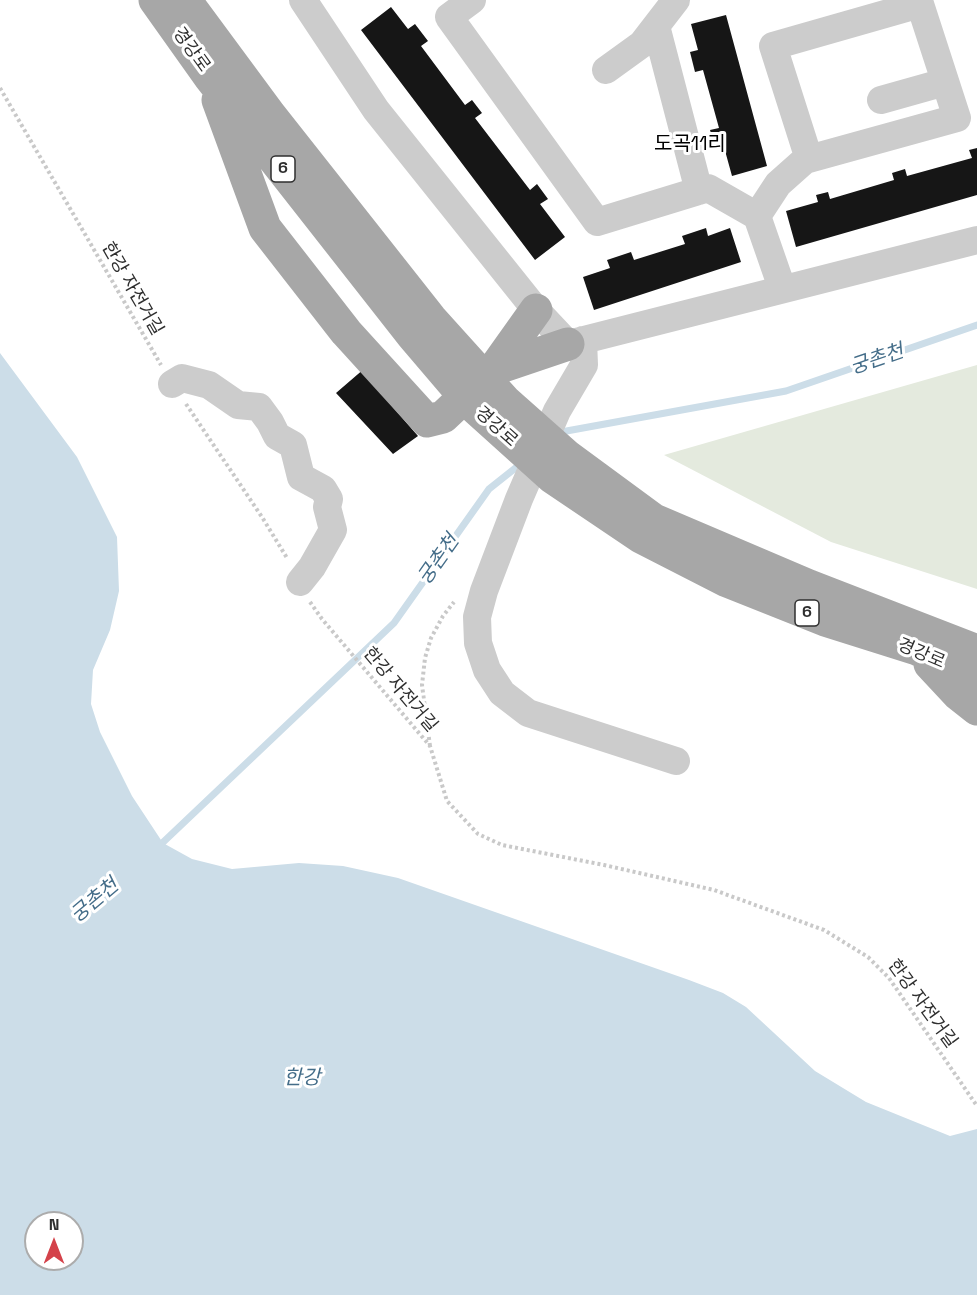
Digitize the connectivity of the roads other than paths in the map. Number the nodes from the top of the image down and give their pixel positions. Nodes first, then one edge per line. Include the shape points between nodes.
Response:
1 (155, 0) edge
2 (185, 0) edge
3 (303, 0) edge
4 (472, 0) edge
5 (666, 8) edge
6 (606, 70) dead end
7 (209, 76) junction
8 (945, 81) junction
9 (881, 100) dead end
10 (808, 159) junction
11 (699, 191) junction
12 (757, 216) junction
13 (977, 240) edge
14 (782, 288) junction
15 (536, 310) junction
16 (422, 327) junction
17 (576, 342) junction
18 (494, 369) junction
19 (172, 384) road end
20 (648, 528) junction
21 (300, 582) road end
22 (917, 649) junction
23 (977, 651) edge
24 (977, 679) edge
25 (977, 709) edge
26 (676, 761) dead end

1 - 7 main road, 경강로 / 6
2 - 16 main road, 경강로 / 6
3 - 15 street via 376,110
4 - 11 street via 449,17 597,222
5 - 6 street via 642,44
5 - 11 street
7 - 16 main road, 경강로 / 6
7 - 18 main road via 265,228 346,333 427,421 443,417
8 - 9 street
8 - 10 street via 957,118
8 - 10 street via 920,4 773,45
10 - 12 street via 778,184
11 - 12 street via 708,188
12 - 14 street
13 - 14 street
14 - 17 street
15 - 17 street
15 - 18 main road
16 - 20 main road, 경강로 / 6 via 471,404 552,477
17 - 18 main road
17 - 26 street via 584,365 532,469 484,591 477,617 478,643 487,670 502,693 528,713
19 - 21 street via 182,378 209,385 238,405 259,407 277,436 293,445 301,477 323,489 330,499 327,507 333,530
20 - 22 main road, 경강로 / 6 via 727,581 825,620
20 - 23 main road, 경강로 / 6
22 - 24 main road, 경강로 / 6
22 - 25 main road

